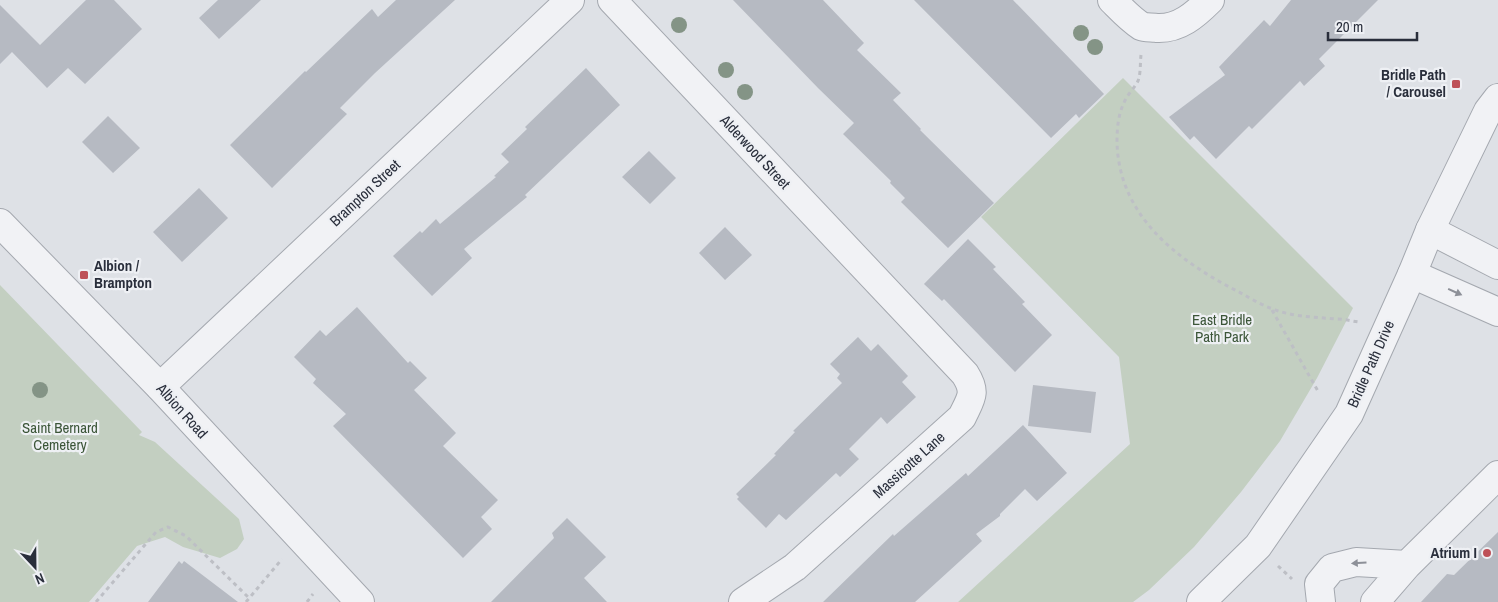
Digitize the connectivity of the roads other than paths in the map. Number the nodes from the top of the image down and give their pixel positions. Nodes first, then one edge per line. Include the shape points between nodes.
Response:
1 (570, 0) edge
2 (612, 0) edge
3 (1112, 0) edge
4 (1210, 0) edge
5 (1498, 98) edge
6 (0, 223) edge
7 (1430, 230) junction
8 (1498, 265) edge
9 (1412, 274) junction
10 (898, 303) joint
11 (1498, 312) edge
12 (160, 387) junction
13 (1498, 475) edge
14 (1407, 565) junction
15 (1320, 593) edge
16 (360, 602) edge
17 (743, 602) edge
18 (1201, 602) edge
19 (1376, 602) edge

1 - 12 street, Brampton Street
2 - 10 street, Alderwood Street
3 - 4 street via 1143,27 1163,28 1182,24
5 - 7 street, Bridle Path Drive via 1488,111
6 - 12 street, Albion Road
7 - 8 street
7 - 9 street, Bridle Path Drive
9 -> 11 street
9 - 18 street, Bridle Path Drive via 1348,414 1258,546
10 - 17 street, Massicotte Lane via 964,374 972,386 971,400 962,417 795,567
12 - 16 street, Albion Road
13 - 14 street
14 -> 15 street via 1356,562 1332,568
14 - 19 street

